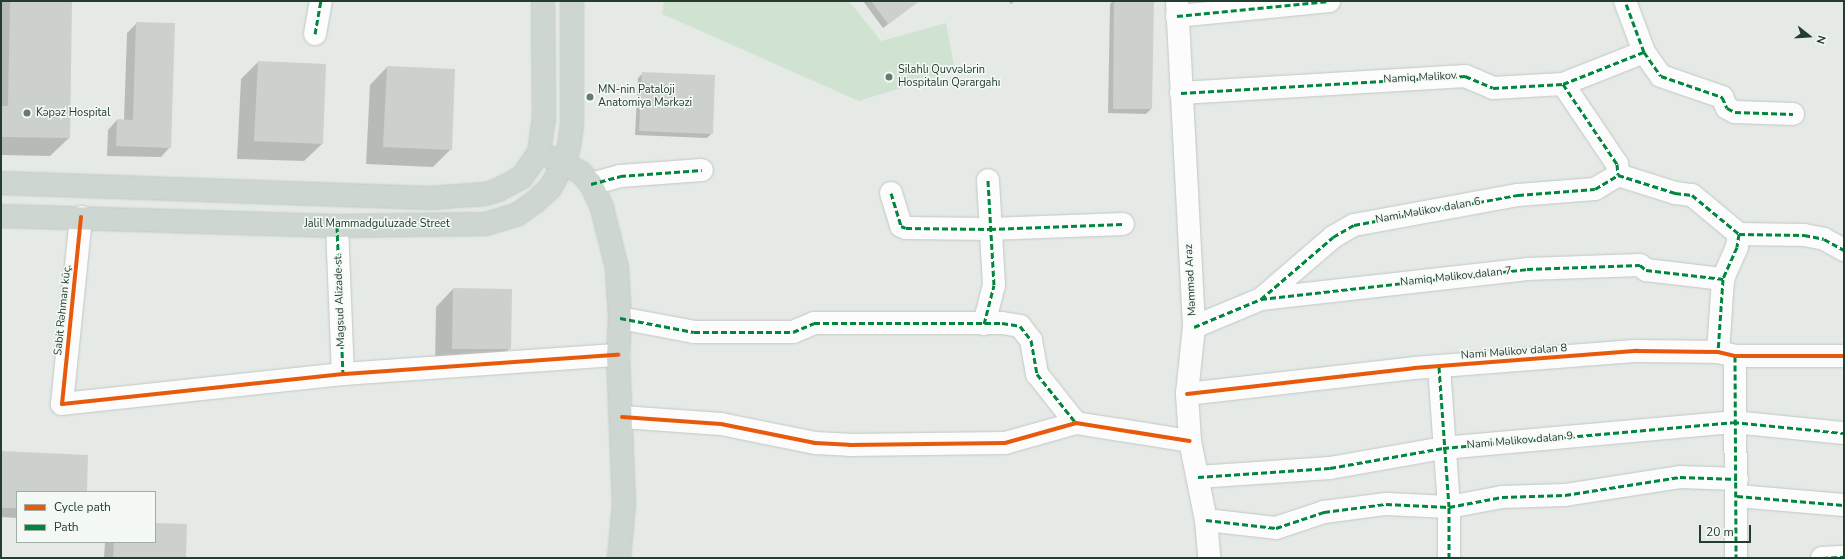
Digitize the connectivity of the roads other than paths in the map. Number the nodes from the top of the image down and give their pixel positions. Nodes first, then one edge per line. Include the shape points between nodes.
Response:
1 (321, 1) edge
2 (543, 1) edge
3 (572, 1) edge
4 (1329, 1) edge
5 (1625, 1) edge
6 (1177, 9) edge
7 (315, 34) dead end
8 (1644, 52) junction
9 (1563, 84) junction
10 (1181, 93) junction
11 (1793, 114) dead end
12 (539, 153) junction
13 (565, 162) junction
14 (702, 170) dead end
15 (1618, 175) junction
16 (988, 180) dead end
17 (1, 183) edge
18 (591, 184) junction
19 (231, 192) junction
20 (891, 193) dead end
21 (1, 216) edge
22 (81, 217) junction
23 (230, 222) junction
24 (1123, 224) dead end
25 (337, 226) junction
26 (990, 229) junction
27 (1739, 234) junction
28 (1844, 250) edge
29 (1723, 279) junction
30 (1261, 298) junction
31 (620, 318) junction
32 (984, 324) junction
33 (1194, 327) junction
34 (1726, 354) junction
35 (618, 355) junction
36 (1844, 356) edge
37 (1439, 367) junction
38 (343, 374) junction
39 (1187, 394) junction
40 (622, 417) junction
41 (1733, 422) junction
42 (1076, 423) junction
43 (1844, 433) edge
44 (1190, 441) junction
45 (1443, 448) junction
46 (1198, 477) junction
47 (1737, 487) junction
48 (1844, 505) edge
49 (1449, 507) junction
50 (1206, 520) junction
51 (1844, 557) edge
52 (619, 558) edge
53 (1209, 558) edge
54 (1449, 558) edge
55 (1736, 558) edge
56 (1822, 558) edge

1 - 7 street
2 - 12 main road via 544,117
3 - 13 main road, Jalil Mammadguluzade Street via 572,124
4 - 6 street
5 - 8 street
6 - 10 street, Məmməd Araz
8 - 9 street, Namiq Məlikov
8 - 11 street via 1661,76 1722,97 1727,108 1735,112
9 - 10 street, Namiq Məlikov via 1493,88 1465,76
9 - 15 street via 1618,164
10 - 33 street, Məmməd Araz
12 - 13 main road
12 - 19 main road via 532,165 513,184 485,194 430,198
13 - 18 main road
13 - 25 main road, Jalil Mammadguluzade Street via 550,188 534,204 518,214 497,221 486,224
14 - 18 street via 620,176
15 - 27 street via 1675,193 1692,195
15 - 30 street, Nami Məlikov dalan 6 via 1595,189 1518,195 1354,225 1333,237
16 - 26 street
17 - 19 main road
18 - 31 main road via 602,208 617,268
19 - 23 main road
20 - 26 street via 901,226 906,228
21 - 22 main road, Jalil Mammadguluzade Street
22 - 23 main road, Jalil Mammadguluzade Street
22 - 38 street, Sabit Rəhman küç. via 62,404
23 - 25 main road, Jalil Mammadguluzade Street
24 - 26 street
25 - 38 street, Magsud Alizade st.
26 - 32 street via 994,285
27 - 28 street via 1804,235 1824,239
27 - 29 street via 1737,247
29 - 30 street, Namiq Məlikov,dalan 7 via 1646,270 1640,265 1527,269
29 - 34 street
30 - 33 street, Namiq Məlikov,dalan 7
31 - 32 street via 694,332 793,332 814,323
31 - 35 main road
32 - 42 street via 1020,326 1031,340 1037,374
33 - 39 street, Məmməd Araz
34 - 36 street, Nami Məlikov dalan 8
34 - 37 street, Nami Məlikov dalan 8 via 1637,351
34 - 41 street
35 - 38 street
35 - 40 main road
37 - 39 street, Nami Məlikov dalan 8
37 - 45 street
39 - 44 street, Məmməd Araz
40 - 42 street via 720,424 815,443 849,445 1005,443
40 - 52 main road via 624,504
41 - 43 street, Nami Məlikov dalan 9
41 - 45 street, Nami Məlikov dalan 9
41 - 47 street
42 - 44 street
44 - 46 street, Məmməd Araz
45 - 46 street, Nami Məlikov dalan 9 via 1330,468
45 - 49 street
46 - 50 street, Məmməd Araz
47 - 48 street
47 - 49 street via 1680,477 1565,495 1502,498
47 - 55 street
49 - 50 street via 1386,504 1324,512 1276,528
49 - 54 street
50 - 53 street, Məmməd Araz
51 - 56 street

